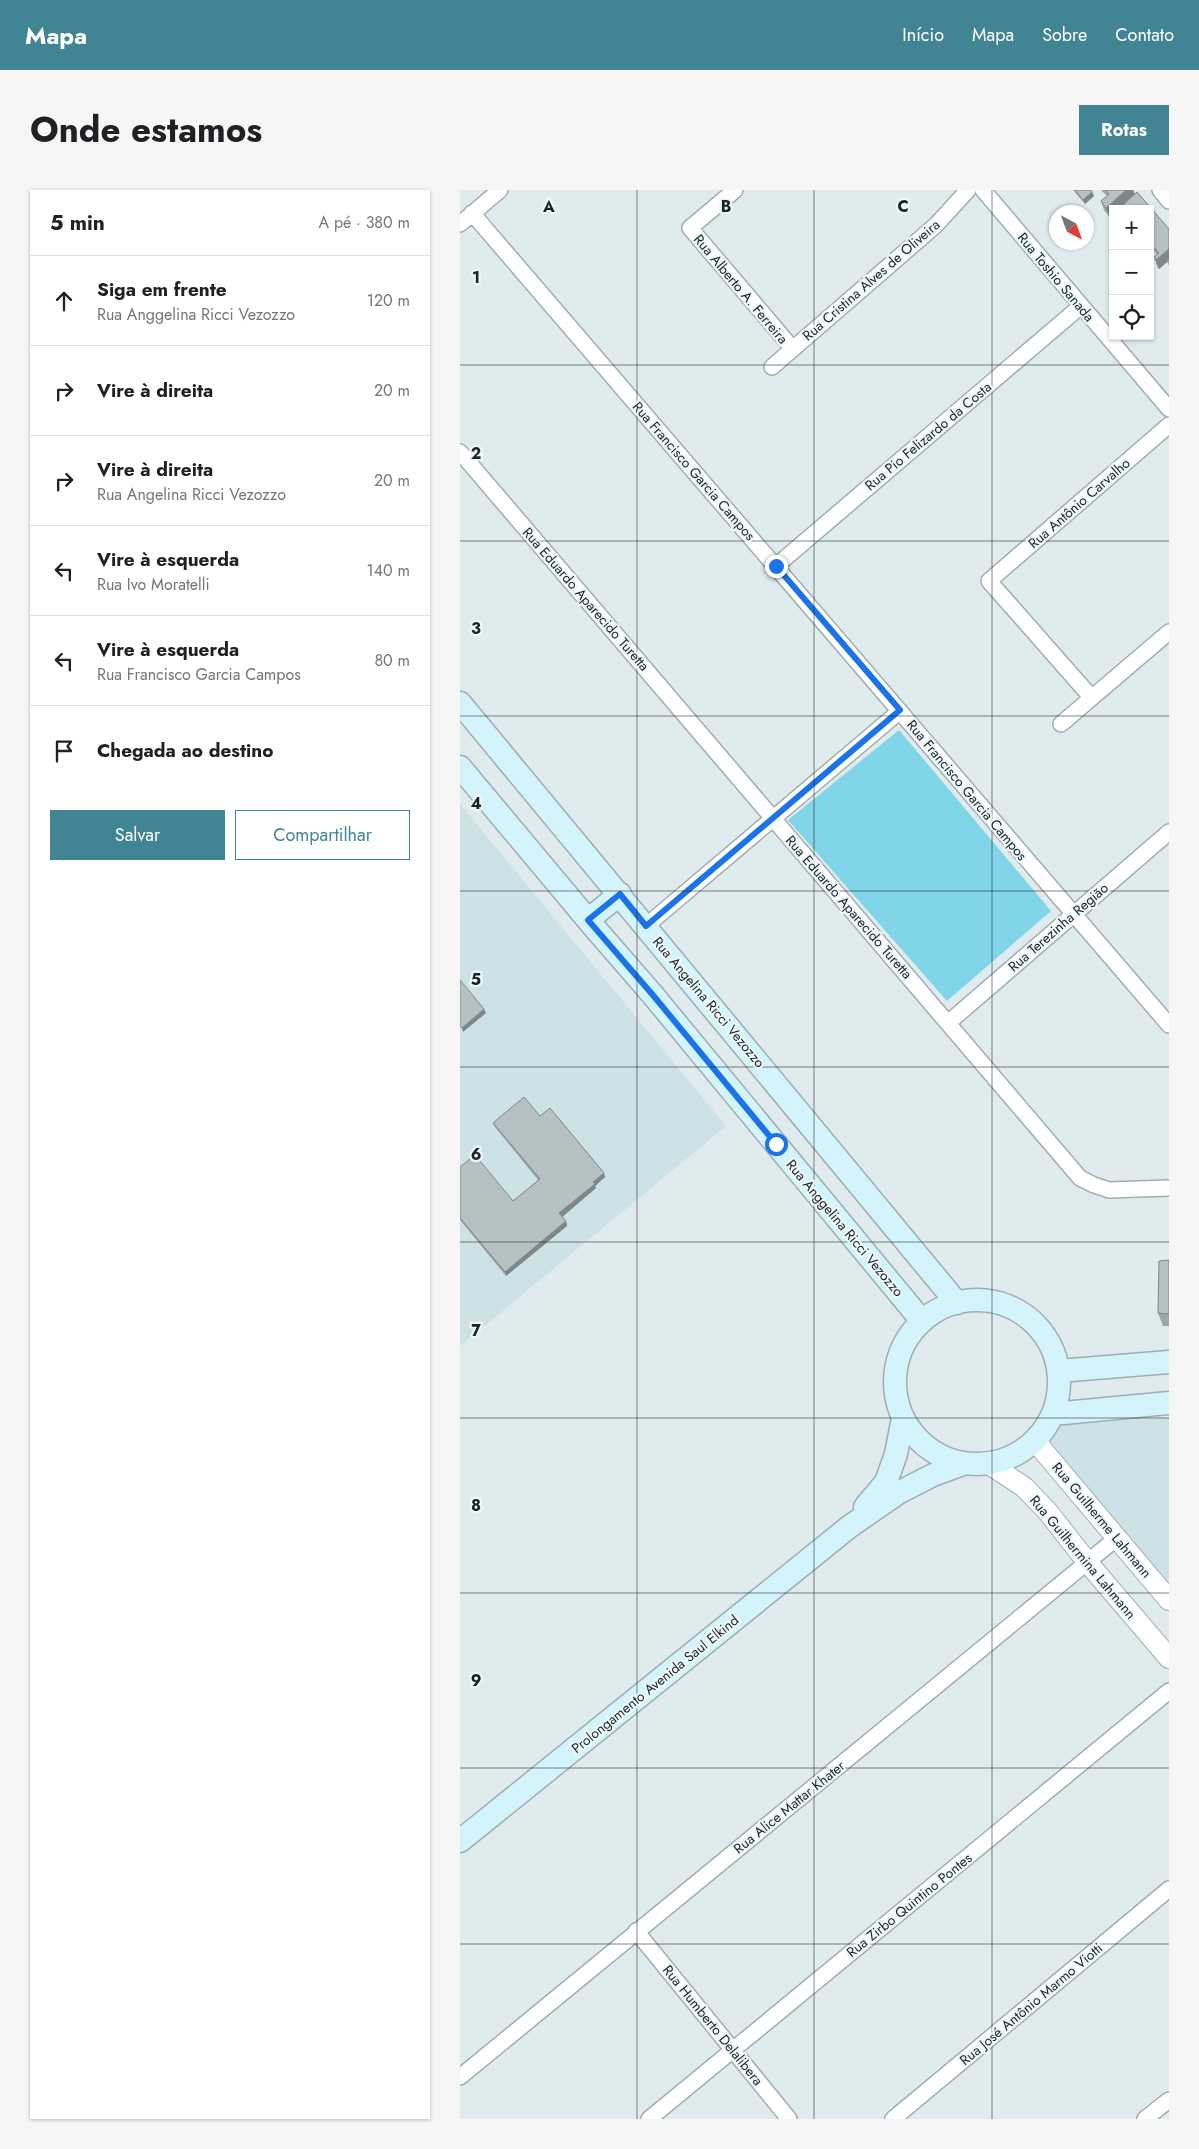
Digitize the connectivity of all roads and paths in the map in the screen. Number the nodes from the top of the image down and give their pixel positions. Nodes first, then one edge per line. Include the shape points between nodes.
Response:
1 (500, 190) edge
2 (735, 190) edge
3 (968, 190) edge
4 (983, 190) edge
5 (1160, 190) edge
6 (1169, 200) edge
7 (472, 214) junction
8 (460, 224) edge
9 (1081, 306) junction
10 (792, 350) junction
11 (772, 368) dead end
12 (1169, 409) edge
13 (1169, 424) edge
14 (460, 452) edge
15 (776, 566) junction
16 (1169, 632) edge
17 (1092, 697) junction
18 (460, 703) edge
19 (900, 710) junction
20 (1061, 724) dead end
21 (460, 767) edge
22 (773, 818) junction
23 (1169, 832) edge
24 (620, 894) junction
25 (1072, 914) junction
26 (588, 920) junction
27 (646, 926) junction
28 (948, 1023) junction
29 (1169, 1025) edge
30 (1169, 1188) edge
31 (957, 1303) junction
32 (922, 1321) junction
33 (1169, 1362) edge
34 (1059, 1371) junction
35 (1169, 1402) edge
36 (1053, 1414) junction
37 (903, 1418) junction
38 (1035, 1441) junction
39 (963, 1464) junction
40 (989, 1464) junction
41 (850, 1526) junction
42 (1118, 1537) junction
43 (1088, 1564) junction
44 (1169, 1600) edge
45 (1169, 1658) edge
46 (1169, 1692) edge
47 (460, 1841) edge
48 (1169, 1889) edge
49 (636, 1931) junction
50 (733, 2050) junction
51 (460, 2077) edge
52 (1169, 2100) edge
53 (650, 2119) edge
54 (790, 2119) edge
55 (893, 2119) edge
56 (1145, 2119) edge

1 - 7 street
2 - 10 street, Rua Alberto A. Ferreira via 690,228
3 - 10 street, Rua Cristina Alves de Oliveira via 936,225
4 - 9 street, Rua Toshio Sanada
5 - 6 street
7 - 8 street
7 - 15 street, Rua Francisco Garcia Campos
9 - 12 street, Rua Toshio Sanada
9 - 15 street, Rua Pio Felizardo da Costa
10 - 11 street, Rua Cristina Alves de Oliveira
13 - 17 street, Rua Antônio Carvalho via 989,581
14 - 22 street, Rua Eduardo Aparecido Turetta
15 - 19 street, Rua Francisco Garcia Campos
16 - 17 street
17 - 20 street
18 - 24 main road, Rua Angelina Ricci Vezozzo
19 - 22 street
19 - 25 street, Rua Francisco Garcia Campos
21 - 26 main road, Rua Anggelina Ricci Vezozzo
22 - 27 street
22 - 28 street, Rua Eduardo Aparecido Turetta
23 - 25 street, Rua Terezinha Região
24 - 26 main road
24 - 27 main road, Rua Angelina Ricci Vezozzo
25 - 28 street, Rua Terezinha Região
25 - 29 street, Rua Francisco Garcia Campos
26 - 32 main road, Rua Anggelina Ricci Vezozzo
27 - 31 main road, Rua Angelina Ricci Vezozzo
28 - 30 street, Rua Eduardo Aparecido Turetta via 1080,1178 1110,1190
31 - 32 main road
31 - 34 main road via 980,1300 1002,1304 1023,1314 1040,1329 1053,1349
32 - 37 main road via 906,1342 896,1366 895,1392
33 - 34 main road
34 - 36 main road via 1060,1386
35 - 36 main road
36 - 38 main road
37 - 39 main road via 917,1439 938,1455
37 - 41 main road, Prolongamento Avenida Saul Elkind via 886,1482
38 - 40 main road via 1014,1456
38 - 42 street, Rua Guilherme Lahmann
39 - 40 main road
39 - 41 main road, Prolongamento Avenida Saul Elkind via 932,1475 898,1493
40 - 43 street, Rua Guilhermina Lahmann via 1024,1487
41 - 47 main road, Prolongamento Avenida Saul Elkind
42 - 43 street, Rua Alice Mattar Khater
42 - 44 street, Rua Guilherme Lahmann
43 - 45 street, Rua Guilhermina Lahmann
43 - 49 street, Rua Alice Mattar Khater
46 - 50 street, Rua Zirbo Quintino Pontes
48 - 55 street, Rua José Antônio Marmo Viotti
49 - 50 street, Rua Humberto Delalibera
49 - 51 street, Rua Alice Mattar Khater
50 - 53 street, Rua Zirbo Quintino Pontes
50 - 54 street, Rua Humberto Delalibera
52 - 56 street

